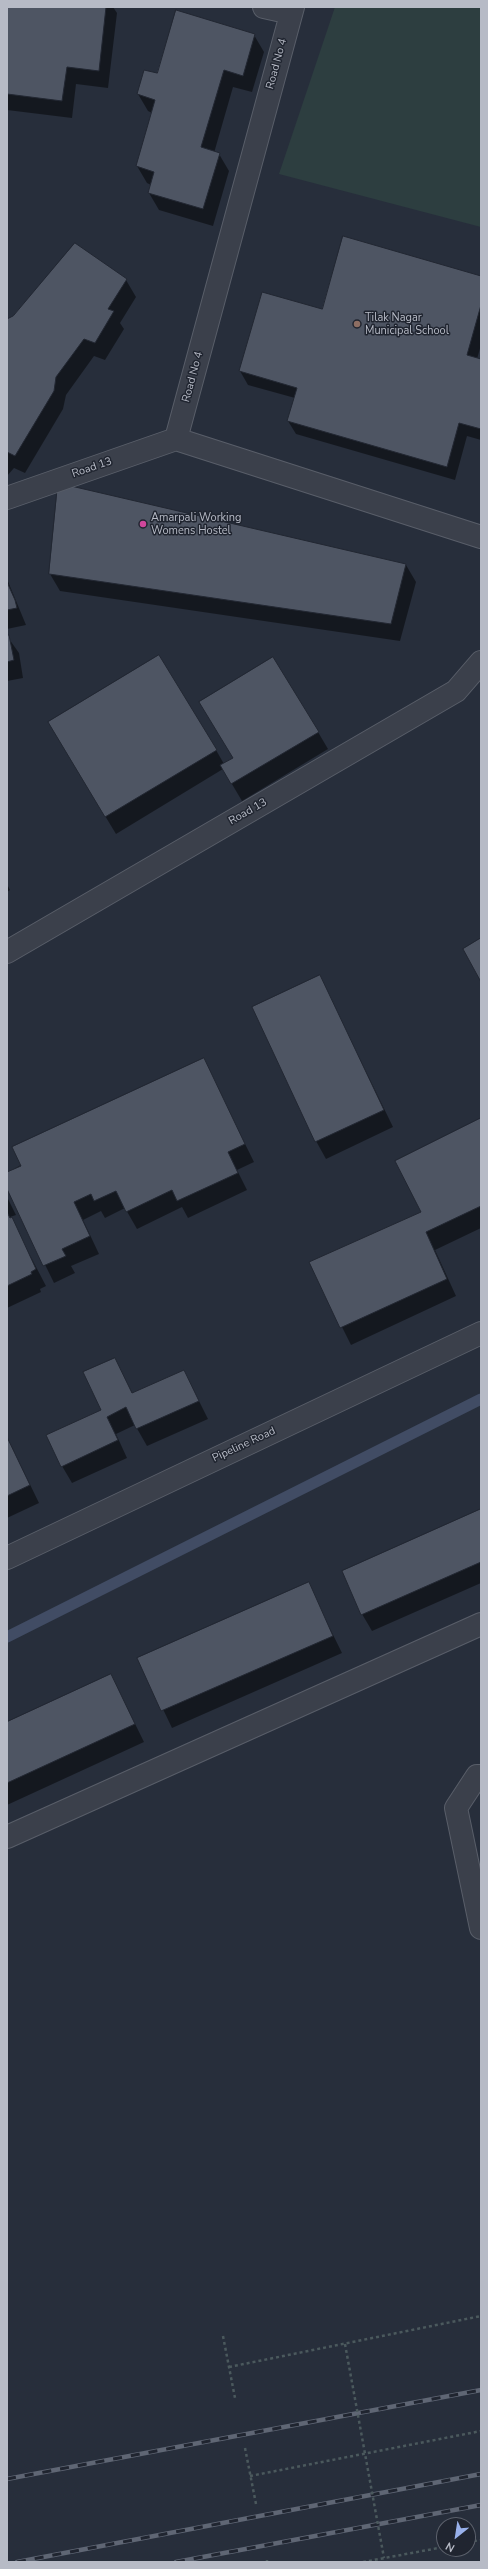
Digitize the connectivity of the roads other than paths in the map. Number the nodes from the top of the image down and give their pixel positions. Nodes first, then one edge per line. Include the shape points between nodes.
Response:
1 (264, 7) edge
2 (292, 10) edge
3 (176, 439) junction
4 (7, 498) edge
5 (481, 537) edge
6 (481, 662) edge
7 (7, 952) edge
8 (481, 1333) edge
9 (7, 1558) edge
10 (481, 1624) edge
11 (481, 1776) edge
12 (7, 1836) edge
13 (473, 1847) edge
14 (478, 1896) edge
15 (481, 1928) edge

1 - 2 street
2 - 3 street, Road No 4
3 - 4 street, Road 13
3 - 5 street
6 - 7 street, Road 13 via 456,691
8 - 9 street, Pipeline Road
10 - 12 street
11 - 13 street via 477,1776 456,1808
13 - 14 street
14 - 15 street

